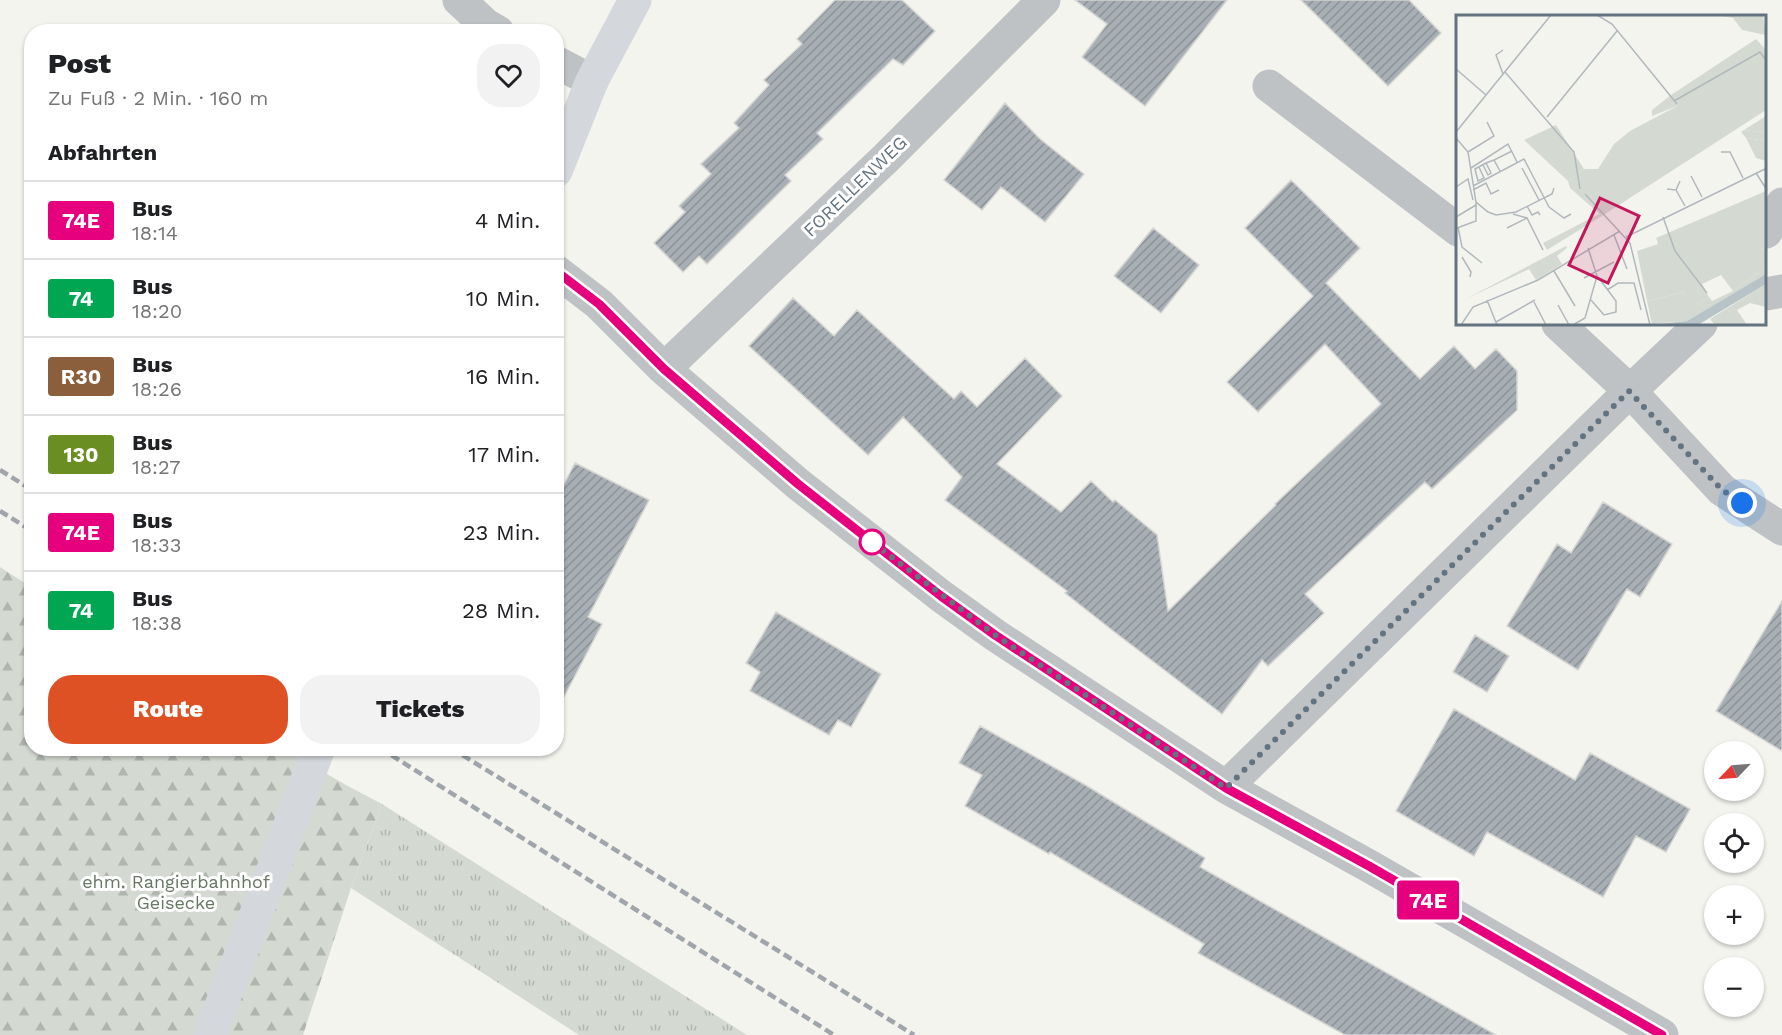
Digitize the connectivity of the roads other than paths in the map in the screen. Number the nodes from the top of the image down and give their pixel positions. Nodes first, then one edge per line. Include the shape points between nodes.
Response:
1 (459, 0) edge
2 (635, 0) edge
3 (1044, 0) edge
4 (485, 24) edge
5 (564, 66) edge
6 (592, 81) junction
7 (1269, 86) dead end
8 (564, 151) edge
9 (1782, 204) edge
10 (1456, 228) edge
11 (1767, 230) edge
12 (564, 278) edge
13 (1782, 291) edge
14 (1767, 294) edge
15 (1560, 326) edge
16 (1699, 326) edge
17 (664, 369) junction
18 (1629, 391) junction
19 (1782, 529) edge
20 (316, 756) edge
21 (1226, 788) junction
22 (210, 1035) edge
23 (1662, 1035) edge

1 - 4 street
2 - 6 main road
3 - 17 street, FORELLENWEG via 886,158
5 - 6 street
6 - 8 main road
7 - 10 street
9 - 11 street
12 - 17 street via 599,304
13 - 14 street
15 - 18 street
16 - 18 street
17 - 21 street via 798,484 941,596
18 - 19 street via 1722,490
18 - 21 street
20 - 22 main road
21 - 23 street

